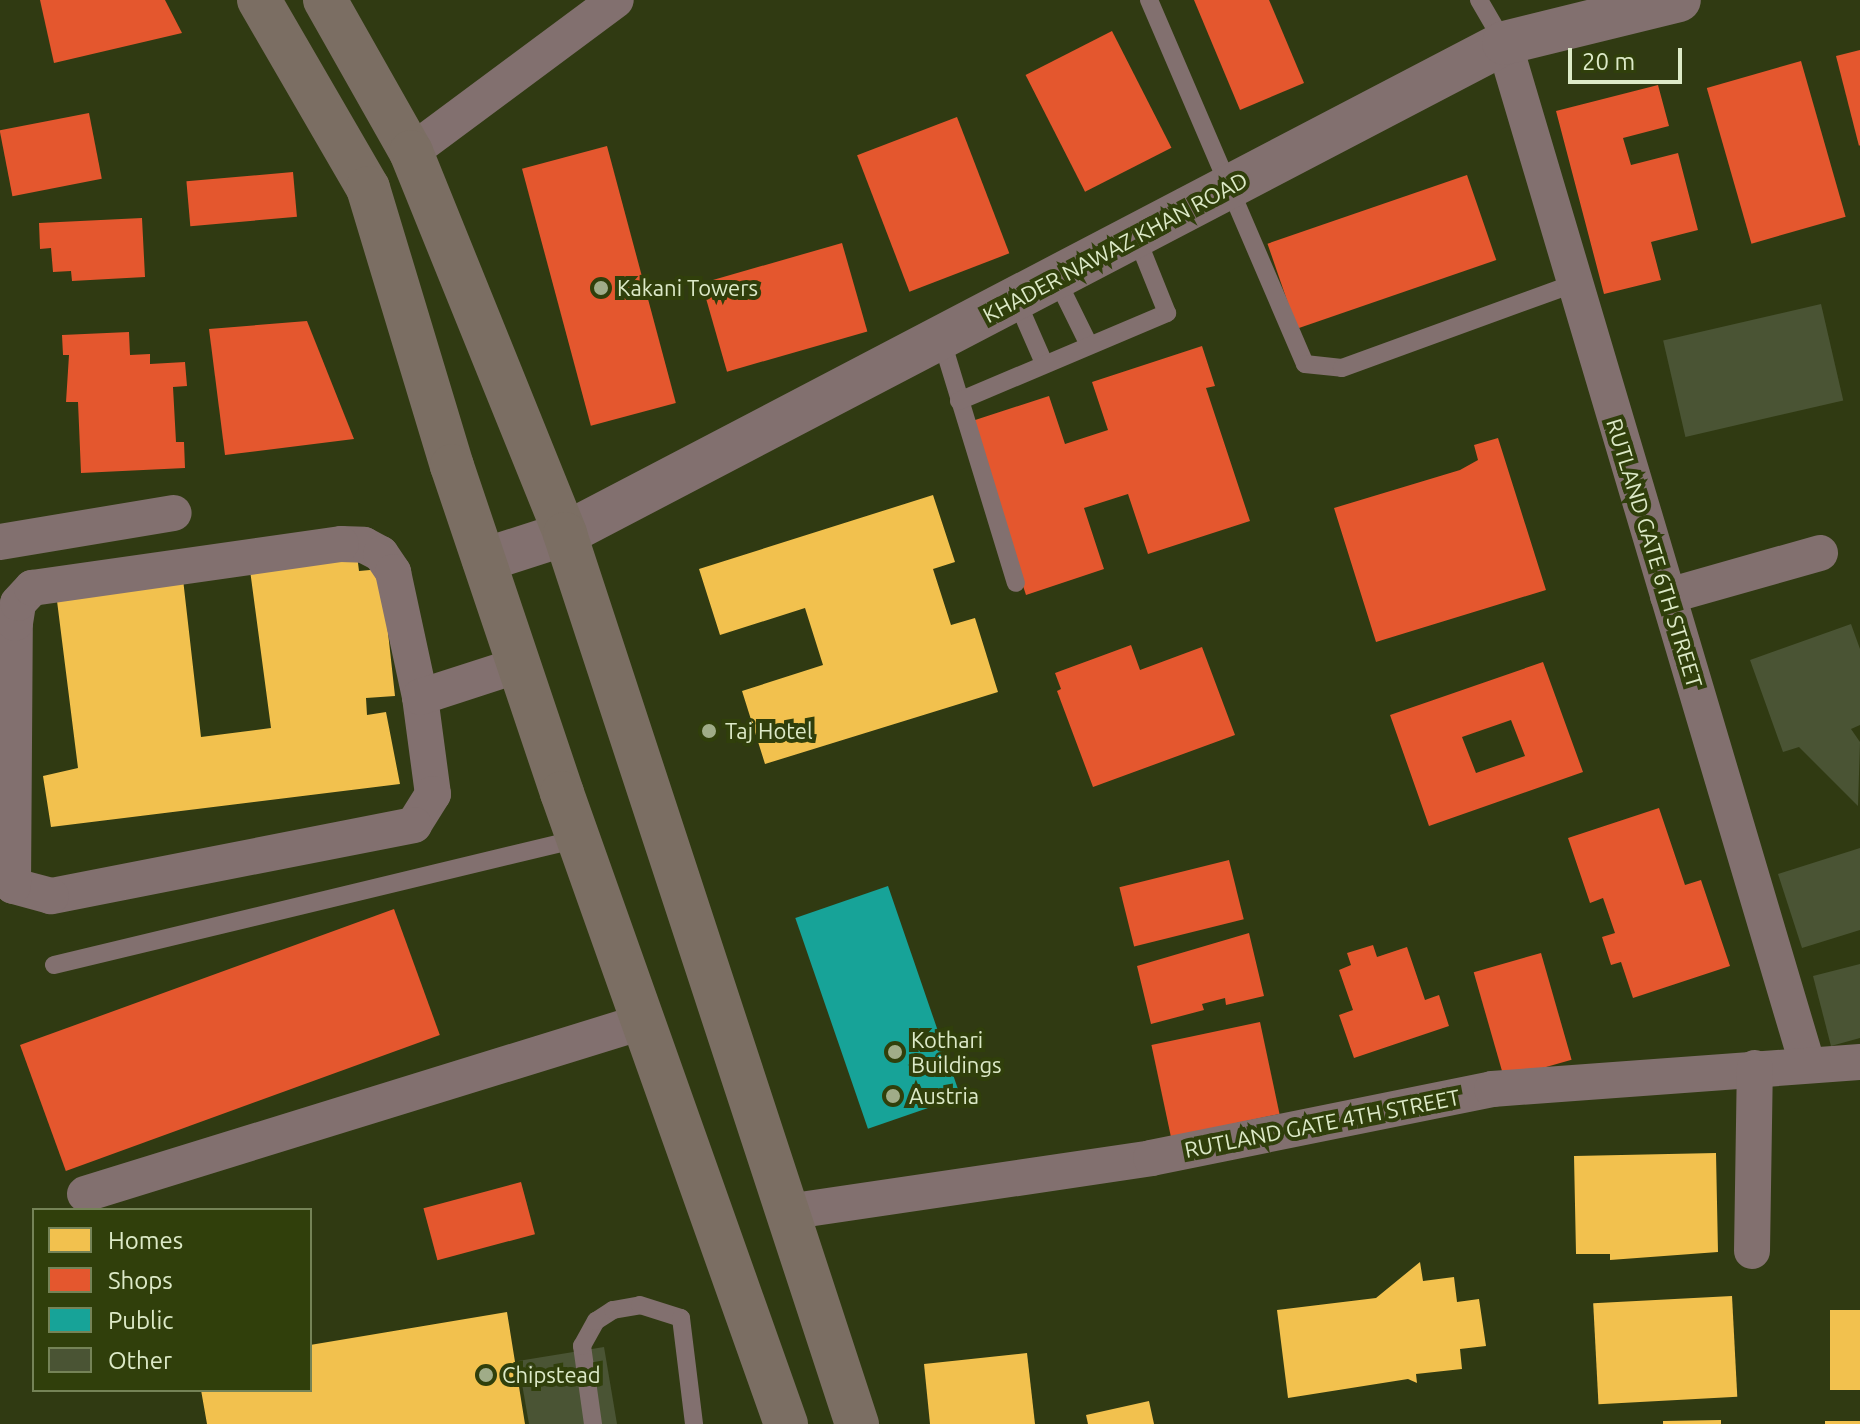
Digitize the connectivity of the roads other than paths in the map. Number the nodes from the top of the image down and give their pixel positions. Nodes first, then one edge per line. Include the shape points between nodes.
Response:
1 (259, 0) edge
2 (298, 0) edge
3 (325, 0) edge
4 (616, 0) edge
5 (1149, 0) edge
6 (1479, 0) edge
7 (1679, 0) edge
8 (284, 42) junction
9 (1504, 43) junction
10 (411, 152) junction
11 (1226, 189) junction
12 (1136, 236) junction
13 (1056, 278) junction
14 (1575, 283) junction
15 (1016, 299) junction
16 (1185, 307) dead end
17 (1167, 313) junction
18 (941, 338) junction
19 (1089, 345) junction
20 (1044, 363) junction
21 (959, 401) junction
22 (174, 513) dead end
23 (565, 534) junction
24 (0, 542) edge
25 (1820, 553) dead end
26 (484, 560) junction
27 (1016, 583) dead end
28 (1668, 596) junction
29 (519, 665) junction
30 (420, 697) junction
31 (578, 839) junction
32 (54, 965) dead end
33 (645, 1021) junction
34 (1860, 1062) edge
35 (1807, 1063) junction
36 (1755, 1068) junction
37 (85, 1194) dead end
38 (787, 1212) junction
39 (1752, 1251) dead end
40 (593, 1424) edge
41 (694, 1424) edge
42 (786, 1424) edge
43 (857, 1424) edge

1 - 8 main road
2 - 8 main road
3 - 10 main road
4 - 10 street
5 - 11 lane
6 - 9 lane
7 - 9 street, KHADER NAWAZ KHAN ROAD
8 - 26 main road via 368,188
9 - 11 street, KHADER NAWAZ KHAN ROAD
9 - 14 street, RUTLAND GATE 6TH STREET
10 - 23 main road
11 - 12 street, KHADER NAWAZ KHAN ROAD
11 - 14 lane via 1298,356 1315,368 1342,368
12 - 13 street, KHADER NAWAZ KHAN ROAD
12 - 17 lane
13 - 15 street, KHADER NAWAZ KHAN ROAD
13 - 19 lane
14 - 28 street, RUTLAND GATE 6TH STREET
15 - 18 street, KHADER NAWAZ KHAN ROAD
15 - 20 lane
16 - 17 lane
17 - 19 lane
18 - 21 lane
18 - 23 street, KHADER NAWAZ KHAN ROAD
19 - 20 lane
20 - 21 lane
21 - 27 lane
22 - 24 street
23 - 26 street, KHADER NAWAZ KHAN ROAD
23 - 38 main road
25 - 28 street
26 - 29 main road
28 - 35 street, RUTLAND GATE 6TH STREET
29 - 30 street
29 - 31 main road
30 - 30 street via 393,572 381,554 364,545 84,577 32,588 18,603 15,623 13,886 51,896 414,825 433,794
31 - 32 lane
31 - 33 main road
33 - 37 street
33 - 42 main road
34 - 35 street, RUTLAND GATE 4TH STREET
35 - 36 street, RUTLAND GATE 4TH STREET
36 - 38 street, RUTLAND GATE 4TH STREET via 1492,1089 1151,1158
36 - 39 street
38 - 43 main road
40 - 41 lane via 582,1346 596,1321 613,1310 640,1305 681,1318

